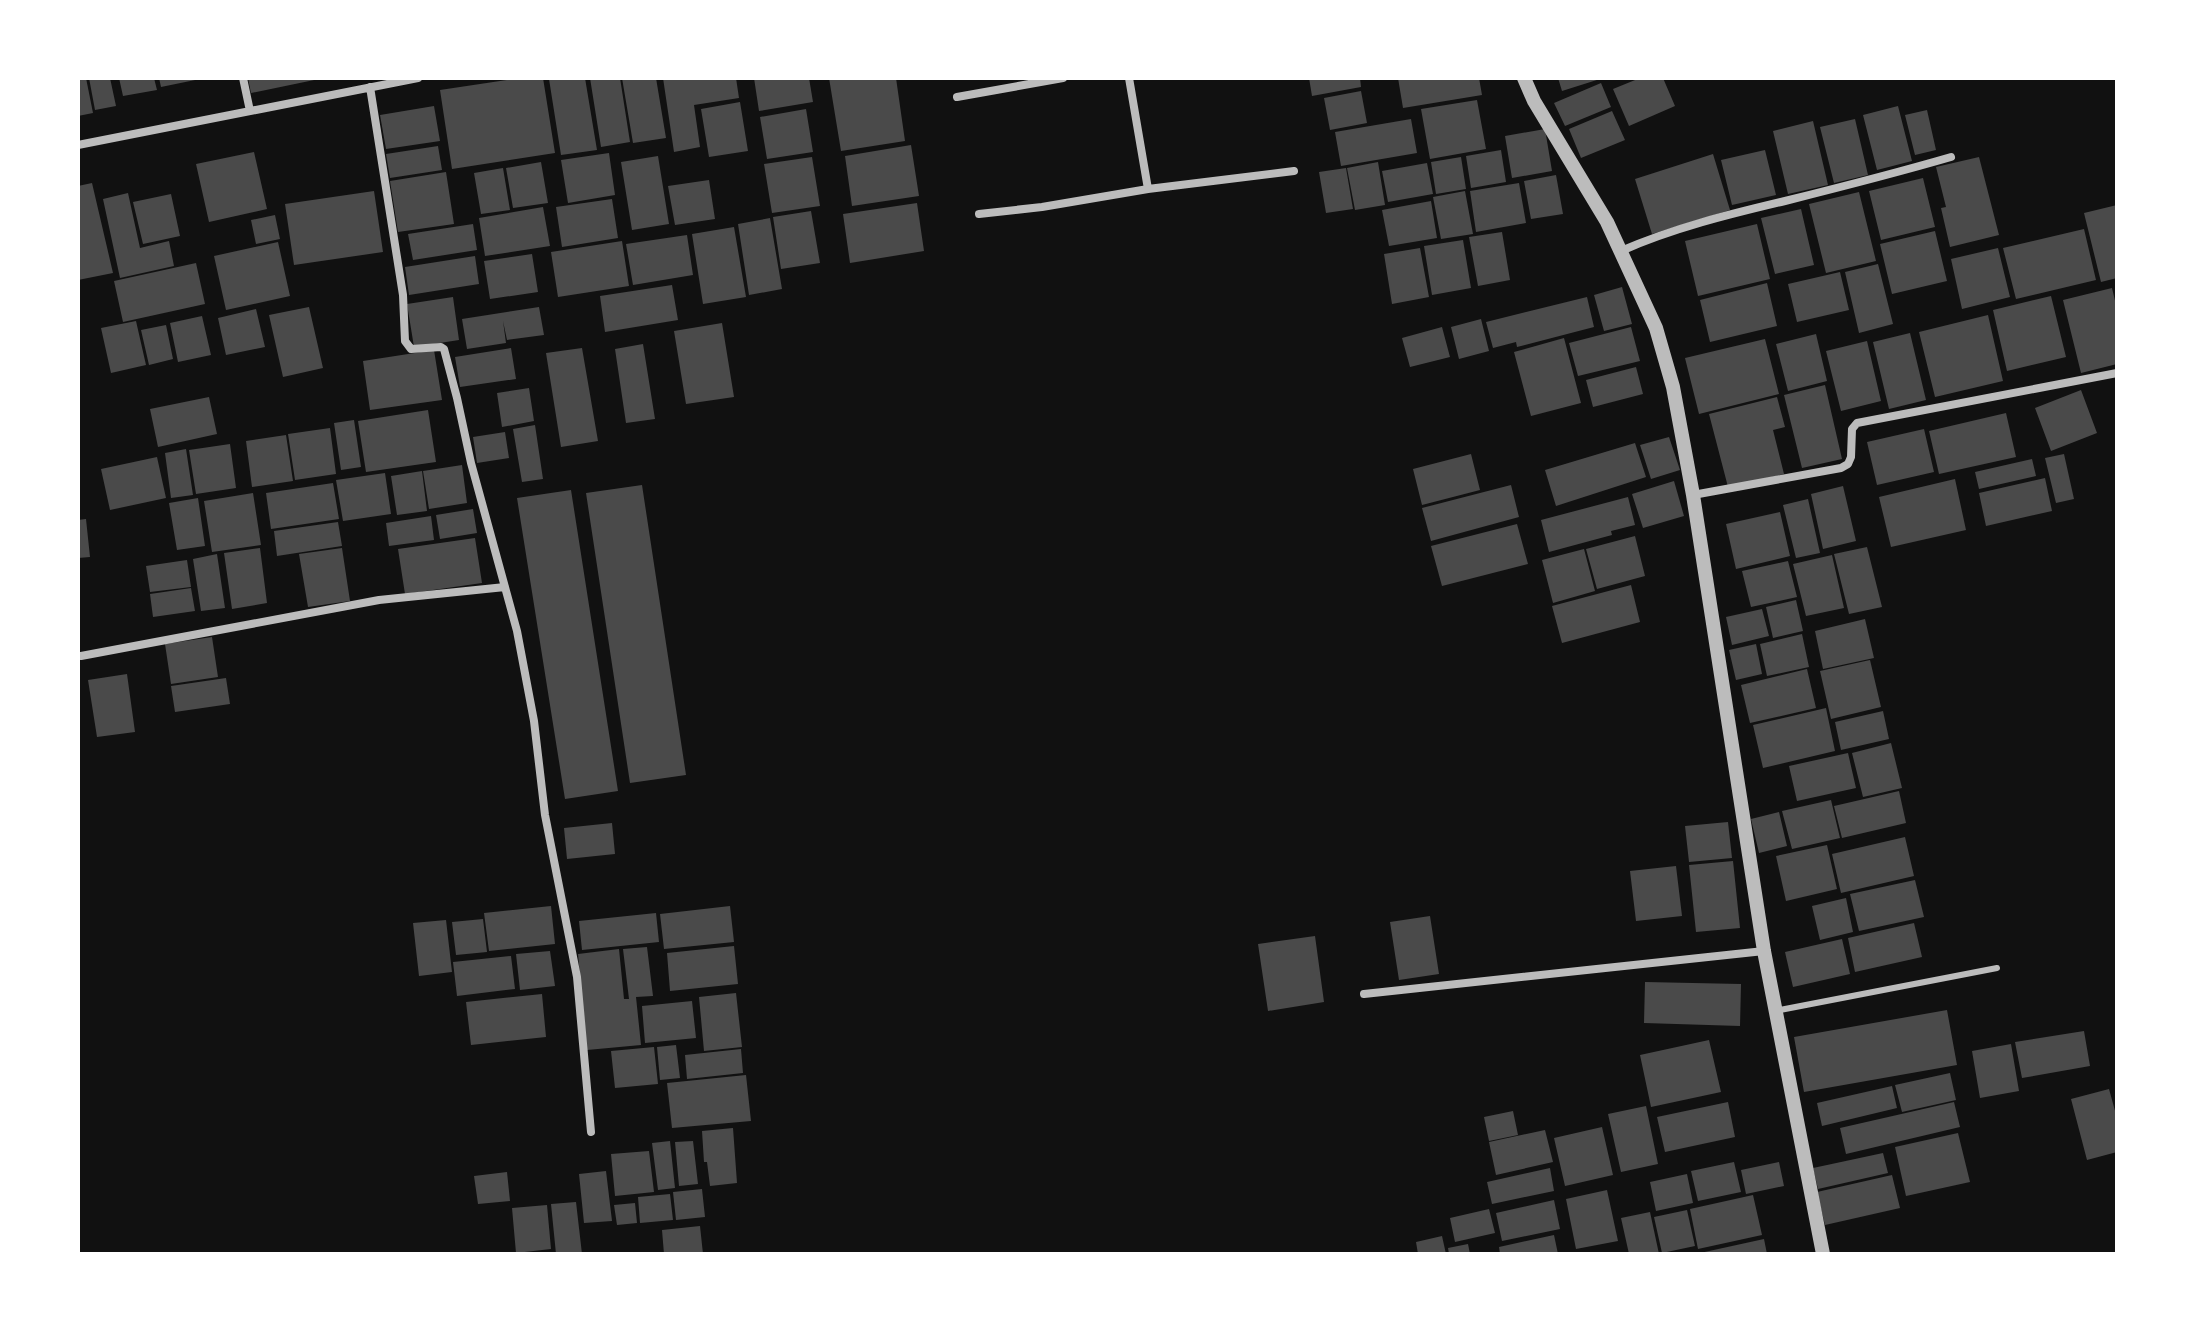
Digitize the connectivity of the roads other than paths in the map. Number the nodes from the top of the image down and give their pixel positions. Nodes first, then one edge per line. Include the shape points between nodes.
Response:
1 (243, 78) edge
2 (418, 78) edge
3 (1063, 78) edge
4 (1129, 78) edge
5 (1524, 78) edge
6 (370, 87) junction
7 (957, 97) dead end
8 (250, 111) junction
9 (78, 145) edge
10 (1951, 157) dead end
11 (1294, 171) dead end
12 (1148, 189) junction
13 (979, 214) dead end
14 (1621, 251) junction
15 (2117, 373) edge
16 (1693, 495) junction
17 (505, 587) junction
18 (81, 656) dead end
19 (1764, 951) junction
20 (1997, 968) dead end
21 (1364, 994) dead end
22 (1775, 1011) junction
23 (591, 1132) dead end
24 (1823, 1254) edge

1 - 8 street
2 - 6 street
3 - 7 street
4 - 12 street
5 - 14 street
6 - 8 street
6 - 17 street via 403,295 405,341 411,349 444,349
8 - 9 street
10 - 14 street via 1738,212
11 - 12 street
12 - 13 street
14 - 16 street via 1656,328
15 - 16 street via 1857,423 1851,457 1841,468
16 - 19 street
17 - 18 street via 379,600
17 - 23 street via 534,721 545,815 577,977
19 - 21 street
19 - 22 street
20 - 22 lane
22 - 24 street

